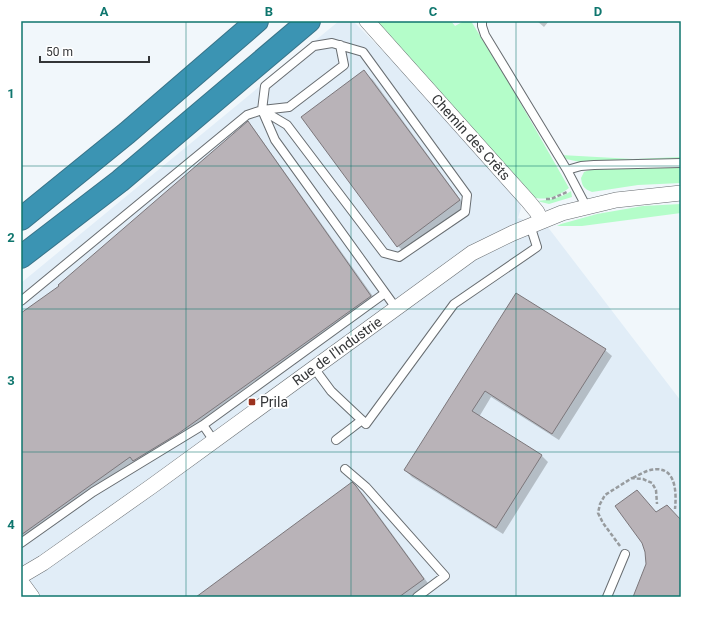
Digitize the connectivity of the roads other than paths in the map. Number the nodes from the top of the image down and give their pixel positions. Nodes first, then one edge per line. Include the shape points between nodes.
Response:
1 (256, 21) edge
2 (288, 21) edge
3 (309, 21) edge
4 (367, 21) edge
5 (482, 21) edge
6 (340, 45) junction
7 (262, 110) junction
8 (681, 163) edge
9 (567, 170) junction
10 (679, 194) edge
11 (586, 206) junction
12 (21, 219) edge
13 (535, 223) junction
14 (21, 241) edge
15 (21, 257) edge
16 (385, 293) junction
17 (21, 301) edge
18 (396, 308) junction
19 (314, 368) junction
20 (362, 420) junction
21 (203, 425) junction
22 (336, 440) dead end
23 (214, 441) junction
24 (345, 469) dead end
25 (21, 543) edge
26 (625, 554) road end
27 (21, 576) edge
28 (21, 582) edge
29 (32, 597) edge
30 (417, 597) edge
31 (607, 597) edge

1 - 12 highway via 127,133
2 - 14 highway via 114,168
3 - 15 highway via 120,181
4 - 13 street, Chemin des Crêts via 528,201 537,212
5 - 9 lane via 485,35
6 - 7 lane via 332,43 314,46 264,86
6 - 7 lane via 344,65 289,107
6 - 7 lane via 363,52 467,195 464,212 400,257 384,253 286,125
7 - 16 lane via 275,140
7 - 17 lane via 247,115
8 - 9 lane via 594,165
9 - 11 lane
10 - 11 street
11 - 13 street
13 - 18 street, Rue de l'Industrie via 472,253
13 - 20 lane via 537,247 454,304 366,424
16 - 18 lane
16 - 21 lane
18 - 19 street, Rue de l'Industrie
19 - 20 lane via 331,391
19 - 23 street, Rue de l'Industrie
20 - 22 lane
21 - 23 lane
21 - 25 lane via 93,492
23 - 27 street, Rue de l'Industrie
24 - 30 lane via 366,486 445,576
26 - 31 lane
28 - 29 street

